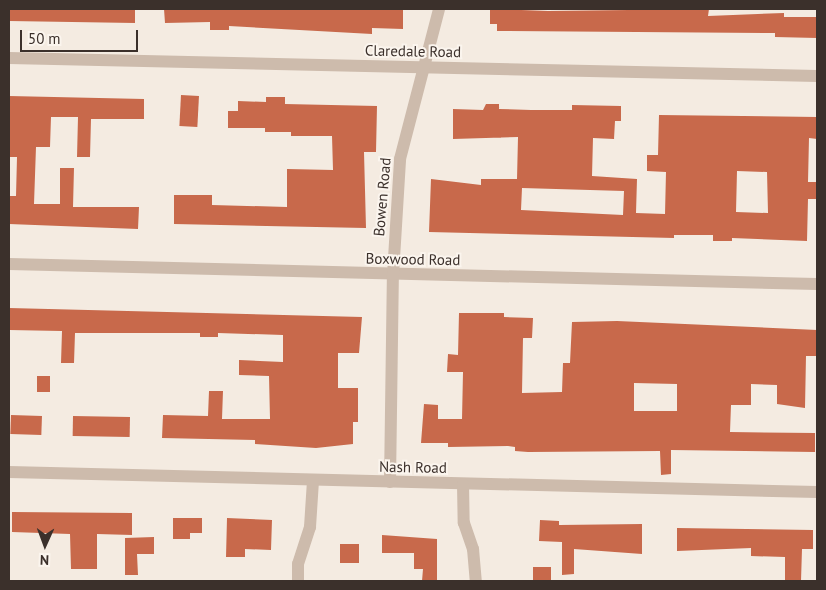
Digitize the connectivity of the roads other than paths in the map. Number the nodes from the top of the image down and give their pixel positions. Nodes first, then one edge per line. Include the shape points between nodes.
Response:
1 (439, 9) edge
2 (9, 58) edge
3 (422, 67) junction
4 (817, 76) edge
5 (9, 264) edge
6 (393, 275) junction
7 (817, 284) edge
8 (9, 472) edge
9 (314, 481) junction
10 (390, 482) junction
11 (463, 484) junction
12 (817, 492) edge
13 (298, 581) edge
14 (476, 581) edge

1 - 3 street, Bowen Road
2 - 3 street, Claredale Road
3 - 4 street, Claredale Road
3 - 6 street, Bowen Road via 400,159
5 - 6 street, Boxwood Road
6 - 7 street, Boxwood Road
6 - 10 street, Bowen Road
8 - 9 street, Nash Road
9 - 10 street, Nash Road
9 - 13 street via 310,527 298,564
10 - 11 street, Nash Road
11 - 12 street, Nash Road
11 - 14 street via 464,523 473,550

